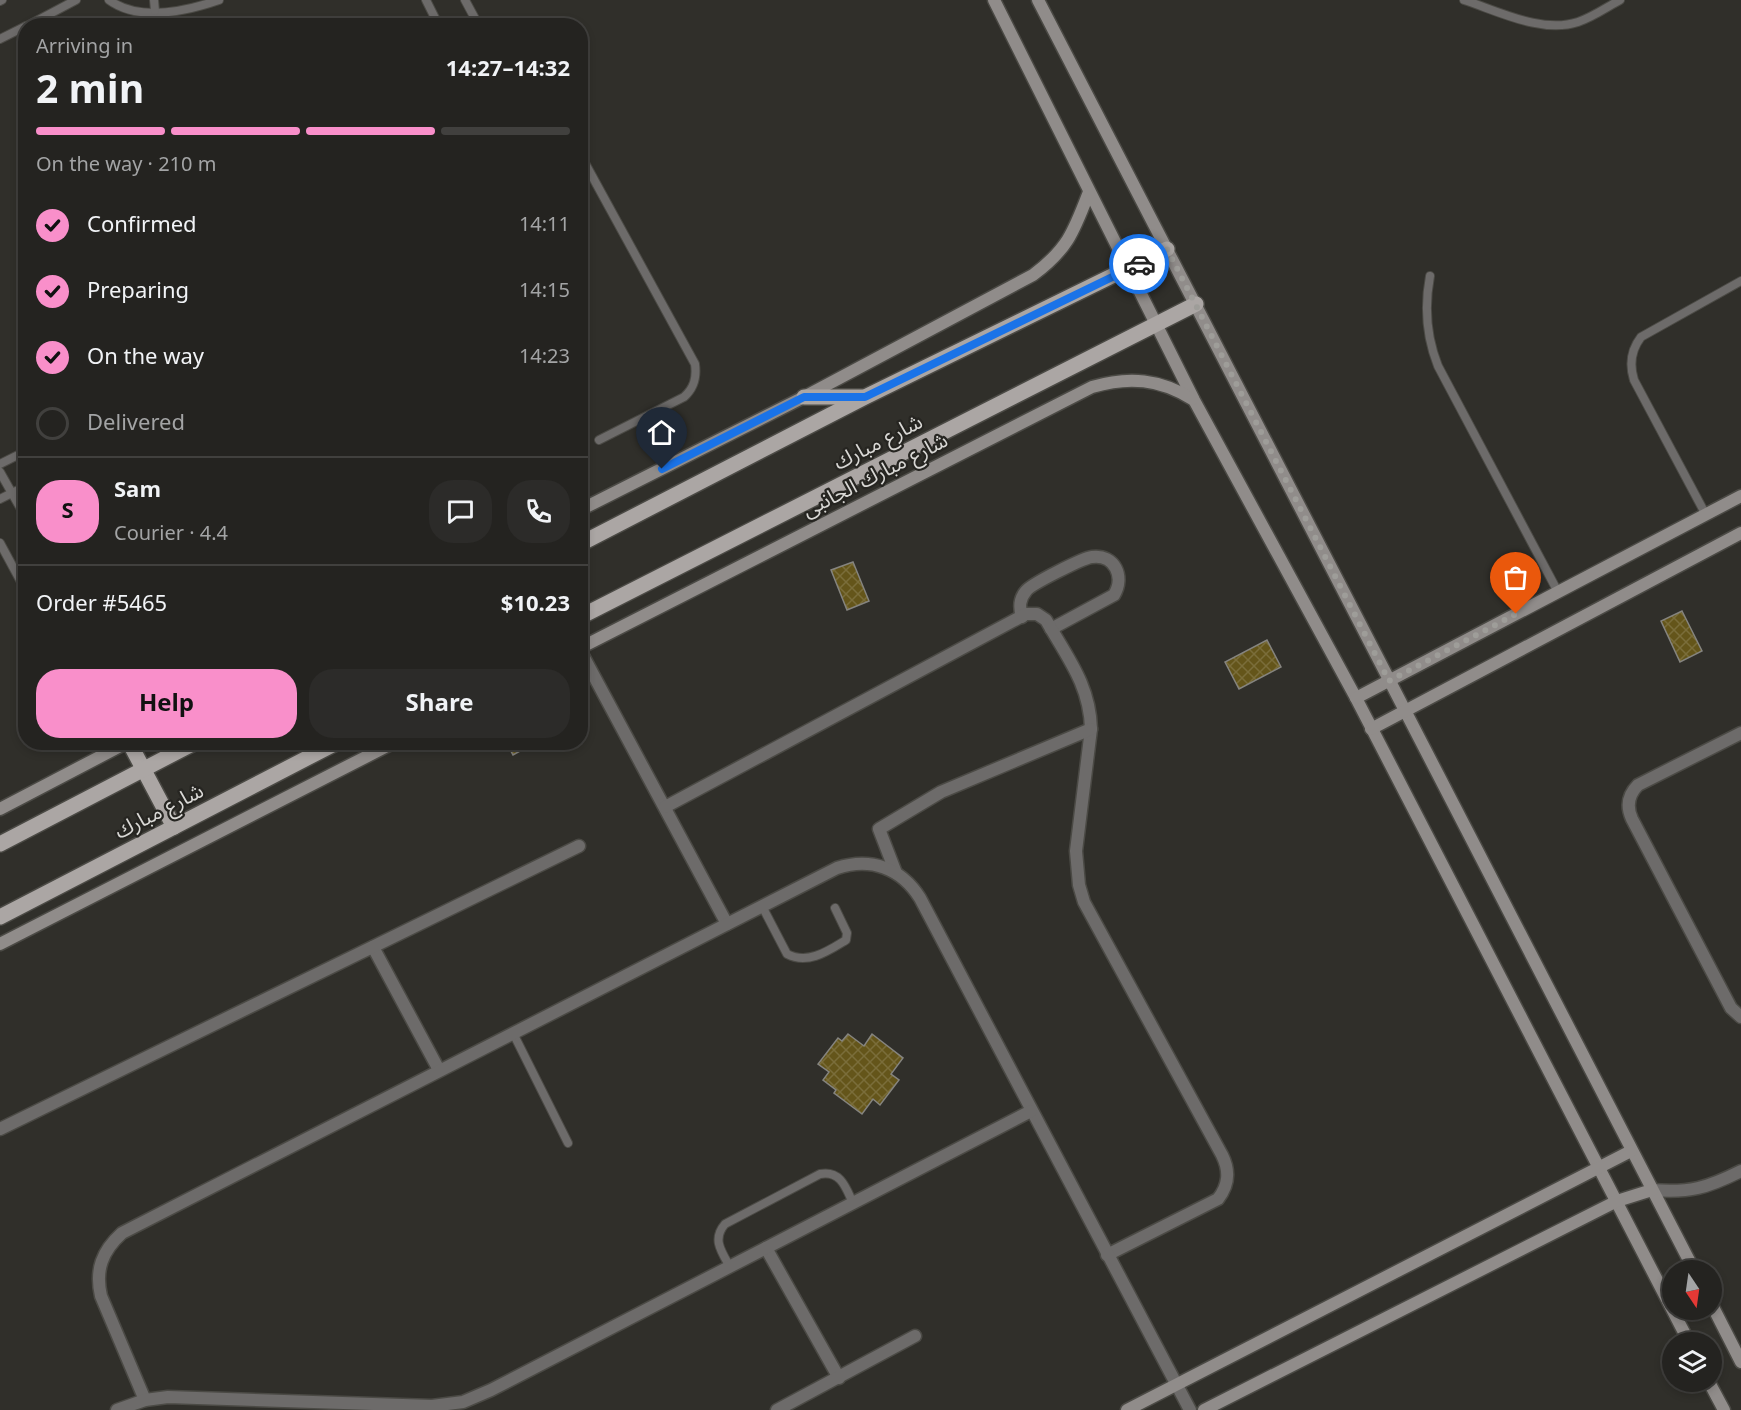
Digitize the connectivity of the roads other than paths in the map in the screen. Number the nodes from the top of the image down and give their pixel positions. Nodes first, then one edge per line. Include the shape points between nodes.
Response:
1 (76, 0) edge
2 (109, 0) edge
3 (154, 0) edge
4 (219, 0) edge
5 (426, 0) edge
6 (465, 0) edge
7 (994, 0) edge
8 (1038, 0) edge
9 (1464, 0) edge
10 (1620, 0) edge
11 (155, 11) junction
12 (41, 18) edge
13 (435, 18) edge
14 (475, 18) edge
15 (18, 30) edge
16 (0, 39) edge
17 (588, 169) edge
18 (1089, 192) junction
19 (1167, 249) junction
20 (1129, 268) junction
21 (1430, 276) dead end
22 (1741, 281) edge
23 (1196, 304) junction
24 (1156, 324) junction
25 (804, 397) junction
26 (865, 397) junction
27 (1194, 400) junction
28 (599, 440) dead end
29 (18, 455) edge
30 (0, 464) edge
31 (0, 472) edge
32 (18, 490) edge
33 (12, 493) junction
34 (1741, 496) edge
35 (0, 499) edge
36 (18, 504) edge
37 (588, 506) edge
38 (1706, 514) junction
39 (1741, 532) edge
40 (588, 540) edge
41 (0, 543) edge
42 (18, 576) edge
43 (1558, 592) junction
44 (588, 613) edge
45 (1022, 617) junction
46 (1051, 629) junction
47 (588, 645) edge
48 (588, 664) edge
49 (1389, 681) junction
50 (1356, 699) junction
51 (1404, 711) junction
52 (1091, 729) junction
53 (1371, 729) junction
54 (1741, 732) edge
55 (112, 750) edge
56 (132, 750) edge
57 (181, 750) edge
58 (323, 750) edge
59 (379, 750) edge
60 (143, 770) junction
61 (665, 807) junction
62 (0, 809) edge
63 (174, 827) junction
64 (0, 844) edge
65 (579, 846) dead end
66 (896, 873) junction
67 (762, 906) junction
68 (835, 908) dead end
69 (0, 918) edge
70 (727, 924) junction
71 (0, 944) edge
72 (373, 947) junction
73 (1741, 1017) edge
74 (513, 1033) junction
75 (439, 1070) junction
76 (1031, 1111) junction
77 (0, 1129) edge
78 (568, 1143) dead end
79 (1631, 1151) junction
80 (1599, 1168) junction
81 (1741, 1171) edge
82 (1652, 1190) junction
83 (1617, 1201) junction
84 (853, 1203) junction
85 (766, 1248) junction
86 (1107, 1255) junction
87 (1689, 1260) edge
88 (730, 1266) junction
89 (1720, 1320) edge
90 (1684, 1332) edge
91 (915, 1336) dead end
92 (1741, 1362) edge
93 (838, 1378) junction
94 (1176, 1384) junction
95 (1714, 1392) edge
96 (145, 1400) junction
97 (117, 1410) edge
98 (777, 1410) edge
99 (1127, 1410) edge
100 (1190, 1410) edge
101 (1204, 1410) edge
102 (1724, 1410) edge

1 - 12 lane
2 - 11 lane via 130,9
3 - 11 lane
4 - 11 lane via 186,9
5 - 13 lane
6 - 14 lane
7 - 18 main road
8 - 19 main road
9 - 10 lane via 1524,20 1552,24 1578,22
15 - 16 lane
17 - 28 lane via 696,372 693,387 684,397
18 - 20 main road
18 - 25 main road via 1064,247 1033,275
19 - 20 main road
19 - 23 main road
20 - 24 main road
20 - 26 main road
21 - 43 lane via 1427,325 1438,366
22 - 38 lane via 1641,337 1631,358 1634,380
23 - 24 main road, شارع مبارك
23 - 49 main road
24 - 27 main road
24 - 44 main road, شارع مبارك
25 - 26 main road
25 - 37 main road
26 - 40 main road
27 - 47 main road, شارع مبارك الجانبى via 1145,380 1127,379 1092,387
27 - 50 main road
29 - 30 lane
31 - 33 lane
32 - 33 lane
33 - 35 lane
33 - 36 lane
34 - 38 main road
38 - 43 main road
39 - 51 main road
41 - 42 lane
43 - 49 main road
45 - 46 street via 1037,614
45 - 46 street via 1021,598 1029,587 1086,558 1101,557 1113,564 1119,577 1114,595
45 - 61 street
46 - 52 street via 1084,688
48 - 61 street
49 - 50 main road
49 - 51 main road
50 - 53 main road
51 - 53 main road
51 - 79 main road
52 - 66 street via 941,792 879,829
52 - 86 street via 1076,851 1084,902 1228,1170 1218,1199
53 - 80 main road
54 - 73 street via 1638,784 1628,804 1632,819 1731,1008
55 - 62 main road
56 - 60 main road
57 - 60 main road, شارع مبارك
58 - 63 main road, شارع مبارك
59 - 71 main road
60 - 63 main road
60 - 64 main road, شارع مبارك
61 - 70 street
63 - 69 main road, شارع مبارك
65 - 72 street
66 - 67 street via 874,864 849,864
66 - 76 street via 920,898
67 - 68 lane via 787,954 802,959 817,956 846,940 847,933
67 - 70 street
70 - 74 street
72 - 75 street
72 - 77 street
74 - 75 street
74 - 78 lane
75 - 96 street via 113,1241 101,1261 98,1284
76 - 84 street
76 - 86 street
79 - 80 main road
79 - 82 main road
80 - 83 main road
80 - 94 main road
81 - 82 street via 1695,1190
82 - 83 main road
82 - 87 main road
83 - 90 main road
83 - 101 main road
84 - 85 street
84 - 88 lane via 838,1177 820,1174 726,1224 718,1242
85 - 88 street
85 - 93 street
86 - 94 street
88 - 96 street via 463,1402 432,1406 168,1397
89 - 92 main road
91 - 93 street
93 - 98 street
94 - 99 main road
94 - 100 street
95 - 102 main road
96 - 97 street

